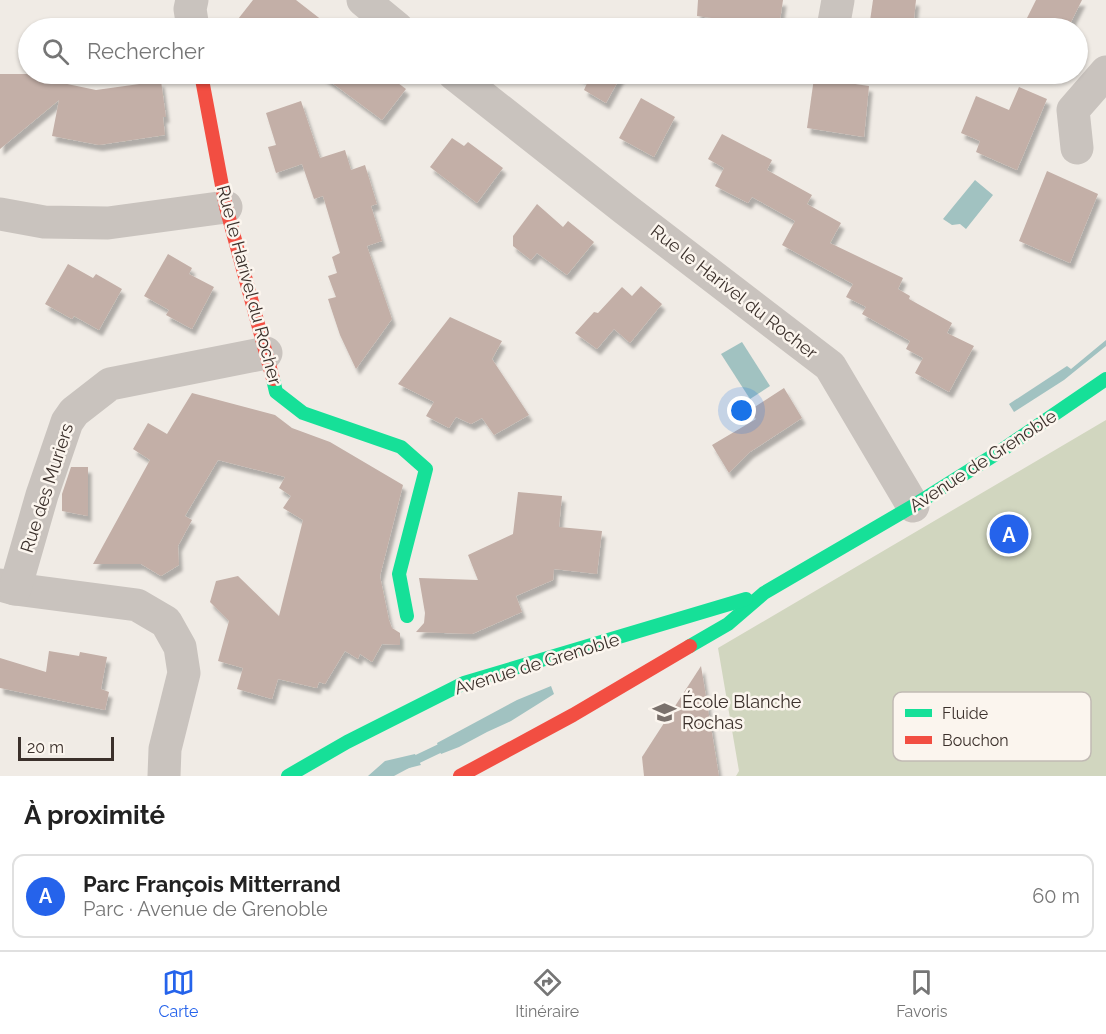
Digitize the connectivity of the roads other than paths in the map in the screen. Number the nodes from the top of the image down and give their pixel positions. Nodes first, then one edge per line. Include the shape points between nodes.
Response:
1 (192, 0) edge
2 (363, 0) edge
3 (838, 0) edge
4 (191, 18) edge
5 (385, 18) edge
6 (835, 18) edge
7 (1106, 72) edge
8 (203, 84) edge
9 (467, 84) edge
10 (1077, 148) dead end
11 (226, 207) junction
12 (0, 214) edge
13 (266, 353) junction
14 (1106, 379) edge
15 (914, 506) junction
16 (7, 587) edge
17 (764, 593) junction
18 (408, 616) dead end
19 (164, 776) edge
20 (288, 776) edge
21 (460, 776) edge

1 - 4 street
2 - 5 street
3 - 6 street
7 - 10 street via 1073,110
8 - 11 street, Rue le Harivel du Rocher
9 - 15 street, Rue le Harivel du Rocher via 830,366
11 - 12 street via 108,223 44,222
11 - 13 street, Rue le Harivel du Rocher
13 - 16 street, Rue des Muriers via 110,384 74,412
13 - 18 street, Rue le Harivel du Rocher via 276,392 303,413 401,447 426,469 399,574
14 - 15 street, Avenue de Grenoble
15 - 17 street, Avenue de Grenoble
16 - 19 street, Rue des Muriers via 137,605 166,622 180,647 184,673 165,749
17 - 20 street, Avenue de Grenoble via 464,683
17 - 21 street, Avenue de Grenoble via 728,624

